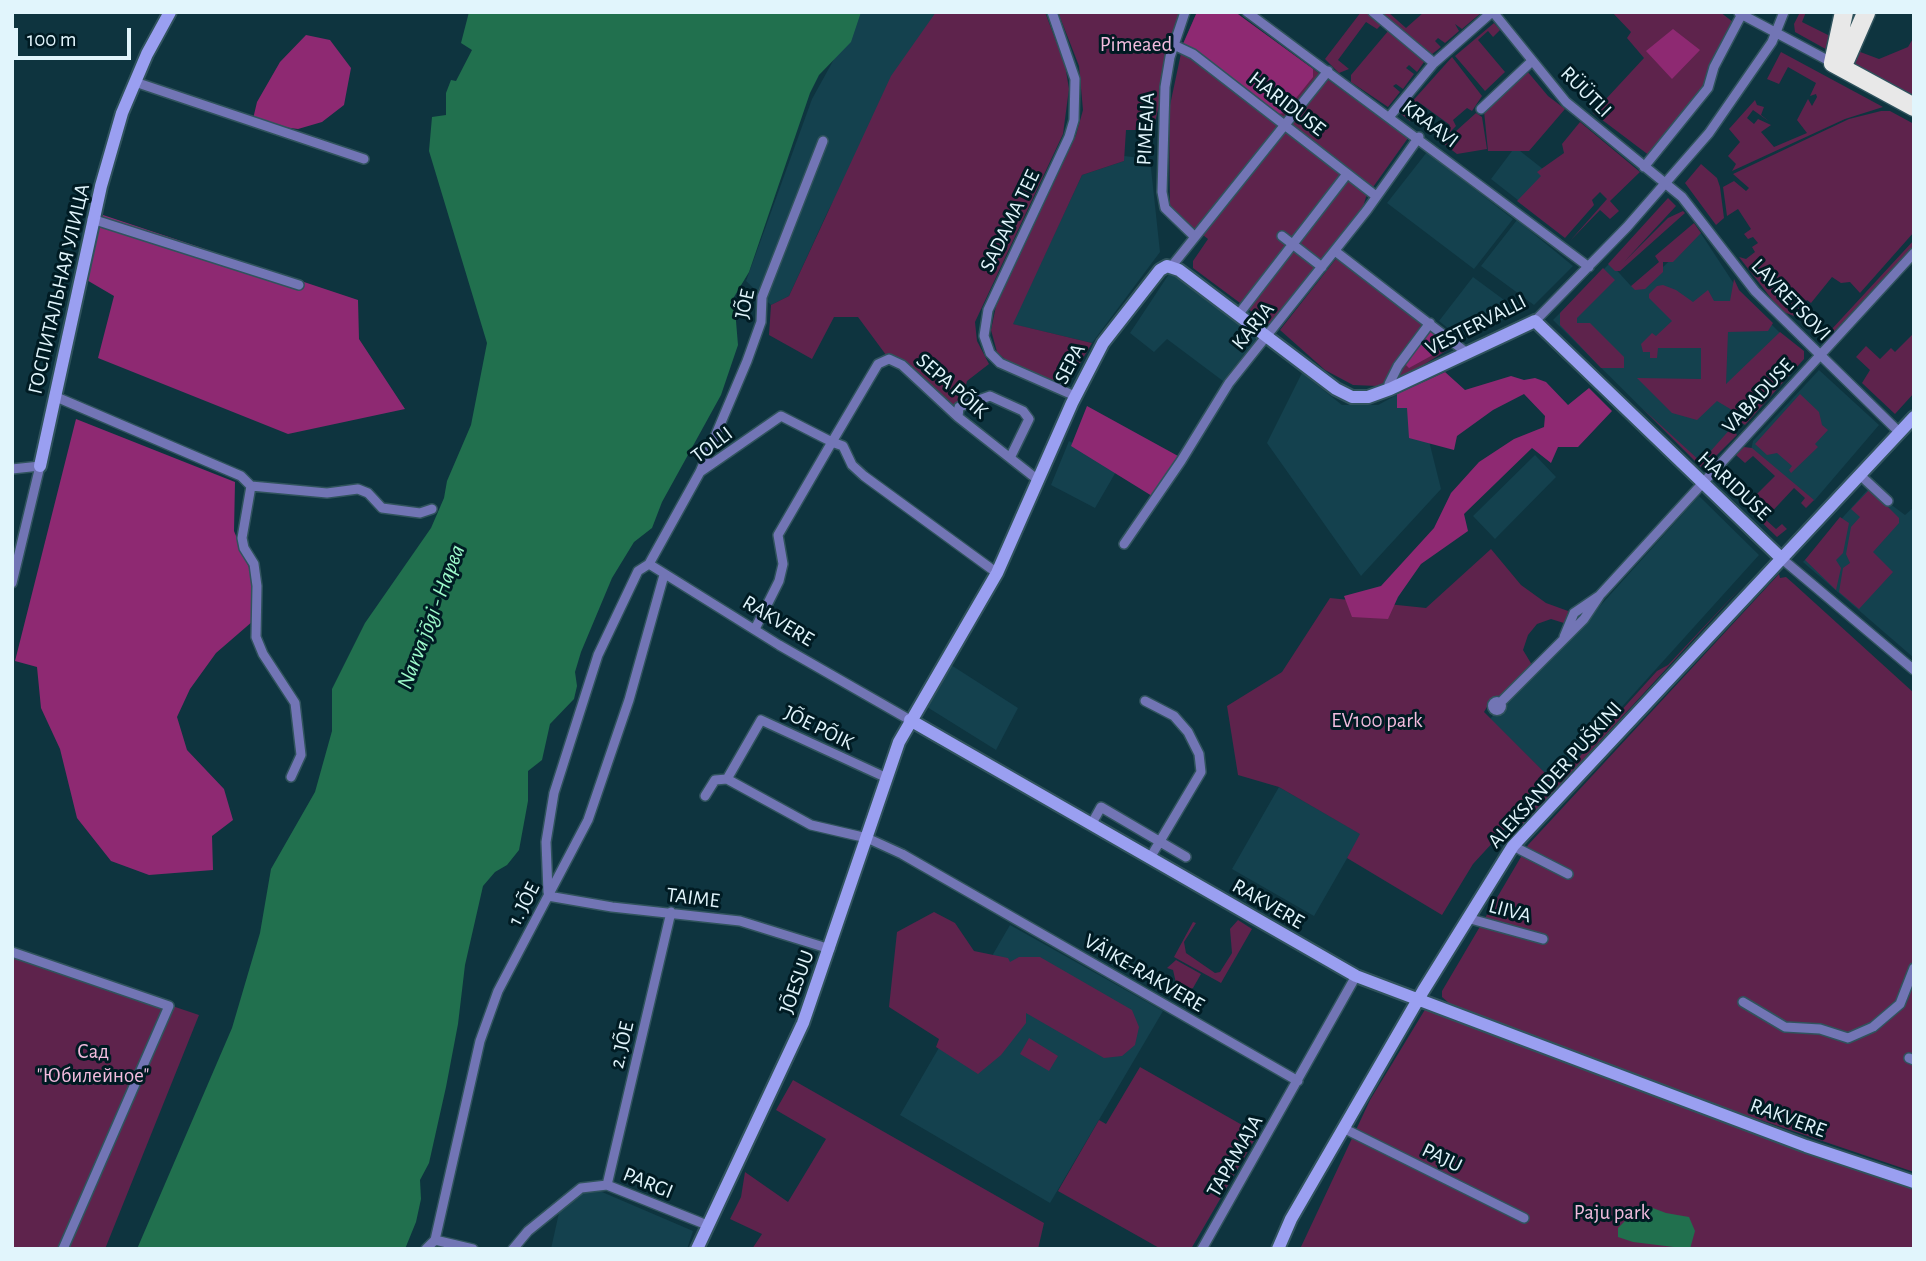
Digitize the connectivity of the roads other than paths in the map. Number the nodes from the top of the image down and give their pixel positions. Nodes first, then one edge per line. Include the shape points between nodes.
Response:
1 (170, 12) edge
2 (1052, 12) edge
3 (1185, 12) edge
4 (1247, 12) edge
5 (1373, 12) edge
6 (1492, 12) edge
7 (1784, 12) edge
8 (1844, 12) edge
9 (1741, 13) edge
10 (1866, 13) edge
11 (1776, 33) junction
12 (1174, 46) junction
13 (1532, 61) junction
14 (1434, 63) junction
15 (1837, 65) junction
16 (1328, 71) junction
17 (135, 82) junction
18 (1914, 107) edge
19 (1481, 109) dead end
20 (1390, 116) junction
21 (1283, 126) junction
22 (1419, 137) junction
23 (823, 141) dead end
24 (364, 159) dead end
25 (1644, 167) junction
26 (1347, 174) junction
27 (1667, 183) junction
28 (1376, 196) junction
29 (92, 219) junction
30 (1282, 236) dead end
31 (1195, 237) junction
32 (1292, 244) junction
33 (1335, 251) junction
34 (1914, 253) edge
35 (1171, 267) junction
36 (1322, 267) junction
37 (1589, 267) junction
38 (299, 285) dead end
39 (1238, 314) junction
40 (1535, 321) junction
41 (1430, 323) junction
42 (1267, 337) junction
43 (1467, 353) junction
44 (1819, 355) junction
45 (1390, 389) junction
46 (54, 396) junction
47 (1075, 396) junction
48 (958, 417) junction
49 (1914, 417) edge
50 (1899, 432) junction
51 (832, 442) junction
52 (1010, 458) junction
53 (40, 466) junction
54 (12, 469) edge
55 (700, 472) junction
56 (1860, 475) junction
57 (1038, 480) junction
58 (1703, 483) junction
59 (251, 486) junction
60 (1888, 501) dead end
61 (432, 509) dead end
62 (1124, 544) dead end
63 (1781, 558) junction
64 (649, 564) junction
65 (997, 573) junction
66 (664, 575) junction
67 (12, 583) edge
68 (755, 629) junction
69 (1914, 670) edge
70 (1145, 701) dead end
71 (1500, 703) dead end
72 (910, 720) junction
73 (291, 777) dead end
74 (887, 778) junction
75 (727, 779) junction
76 (705, 796) dead end
77 (1091, 825) junction
78 (867, 838) junction
79 (1160, 841) junction
80 (1513, 846) junction
81 (1186, 857) dead end
82 (1150, 859) junction
83 (1568, 874) dead end
84 (548, 896) junction
85 (671, 912) junction
86 (1467, 918) junction
87 (1543, 939) dead end
88 (830, 949) junction
89 (12, 952) edge
90 (1914, 968) edge
91 (1356, 976) junction
92 (1419, 1001) junction
93 (1743, 1002) dead end
94 (1298, 1081) junction
95 (1345, 1129) junction
96 (1914, 1182) edge
97 (607, 1185) junction
98 (1524, 1218) dead end
99 (707, 1225) junction
100 (435, 1240) junction
101 (63, 1249) edge
102 (426, 1249) edge
103 (473, 1249) edge
104 (513, 1249) edge
105 (697, 1249) edge
106 (1202, 1249) edge
107 (1278, 1249) edge

1 - 17 street, ГОСПИТАЛЬНАЯ УЛИЦА
2 - 47 street, SADAMA TEE via 1075,79 1074,120 988,310 984,336 990,353 1000,363
3 - 12 street, PIMEAIA
4 - 16 street, KRAAVI
5 - 14 street
6 - 13 street, RÜÜTLI
6 - 14 street
7 - 11 street, VESTERVALLI
8 - 15 highway
9 - 11 street
9 - 25 street via 1708,89
10 - 15 highway
11 - 15 street
11 - 27 street, VESTERVALLI via 1744,87
12 - 21 street, HARIDUSE via 1192,54
12 - 31 street, PIMEAIA via 1162,136 1163,203
13 - 19 street
13 - 25 street, RÜÜTLI via 1566,102
14 - 20 street
15 - 18 highway
16 - 20 street, KRAAVI
16 - 21 street, SEPA
17 - 24 street
17 - 29 street, ГОСПИТАЛЬНАЯ УЛИЦА
20 - 22 street, KRAAVI
21 - 26 street, HARIDUSE
21 - 31 street, SEPA
22 - 28 street, KARJA
22 - 37 street, KRAAVI
23 - 55 street, JÕE via 762,298 761,322 747,361
25 - 27 street, RÜÜTLI
26 - 28 street, HARIDUSE
26 - 32 street
27 - 37 street, VESTERVALLI
27 - 44 street, LAVRETSOVI via 1755,291
28 - 33 street, KARJA
29 - 38 street
29 - 46 street, ГОСПИТАЛЬНАЯ УЛИЦА
30 - 32 street
31 - 35 street, SEPA
32 - 36 street
32 - 39 street
33 - 36 street, KARJA
33 - 41 street
34 - 44 street, VABADUSE
35 - 39 street, VESTERVALLI
35 - 47 street, SEPA via 1160,270 1127,310
36 - 42 street, KARJA
37 - 40 street, VESTERVALLI
39 - 42 street, VESTERVALLI
40 - 43 street, VESTERVALLI
40 - 58 street, HARIDUSE
41 - 43 street
41 - 45 street via 1398,366
42 - 45 street, VESTERVALLI via 1352,397
42 - 62 street, KARJA via 1229,383
43 - 45 street, VESTERVALLI
44 - 50 street, LAVRETSOVI
44 - 58 street, VABADUSE
46 - 53 street, ГОСПИТАЛЬНАЯ УЛИЦА
46 - 59 street via 241,476
47 - 57 street, SEPA
48 - 51 street, SEPA PÕIK via 902,365 883,360
48 - 52 street, SEPA PÕIK
48 - 52 street via 959,407 990,396 1023,411 1029,419
49 - 50 street, ALEKSANDER PUŠKINI
50 - 56 street, ALEKSANDER PUŠKINI
51 - 55 street, TOLLI via 781,416
51 - 65 street, TOLLI via 844,446 852,465 864,477
51 - 68 street via 778,535 783,564 779,581
52 - 57 street, SEPA PÕIK
53 - 54 street
53 - 67 street, ГОСПИТАЛЬНАЯ УЛИЦА
55 - 64 street, TOLLI
56 - 60 street
56 - 63 street, ALEKSANDER PUŠKINI
57 - 65 street, SEPA
58 - 63 street, HARIDUSE
58 - 71 street, VABADUSE via 1600,595 1584,620
59 - 61 street via 327,493 358,489 382,508 420,513
59 - 73 street via 242,538 254,564 256,637 295,703 301,755
63 - 69 street, HARIDUSE
63 - 80 street, ALEKSANDER PUŠKINI
64 - 66 street, RAKVERE
64 - 84 street, TOLLI via 638,571 598,655 554,793 546,842
65 - 72 street, SEPA
66 - 68 street, RAKVERE
66 - 84 street, 1. JÕE via 602,783
68 - 72 street, RAKVERE
70 - 79 street via 1174,716 1188,732 1199,754 1201,772
72 - 74 street, JÕESUU
72 - 77 street, RAKVERE
74 - 75 street, JÕE PÕIK via 761,720
74 - 78 street, JÕESUU
75 - 76 street, JÕE PÕIK via 715,780
75 - 78 street via 811,825
77 - 79 street via 1101,807
77 - 82 street, RAKVERE
78 - 88 street, JÕESUU
78 - 94 street, VÄIKE-RAKVERE
79 - 81 street
79 - 82 street
80 - 83 street
80 - 86 street, ALEKSANDER PUŠKINI
82 - 91 street, RAKVERE
84 - 85 street, TAIME
84 - 100 street, 1. JÕE via 498,991 480,1041
85 - 88 street, TAIME via 740,922
85 - 97 street, 2. JÕE
86 - 87 street, LIIVA
86 - 92 street, ALEKSANDER PUŠKINI
88 - 99 street, JÕESUU via 788,1056
89 - 101 street via 169,1006
90 - 93 street via 1900,1004 1873,1027 1848,1038 1820,1029 1785,1027
91 - 92 street, RAKVERE
91 - 94 street
92 - 95 street, ALEKSANDER PUŠKINI
92 - 96 street, RAKVERE
94 - 106 street, TAPAMAJA
95 - 98 street, PAJU
95 - 107 street, ALEKSANDER PUŠKINI
97 - 99 street, PARGI
97 - 104 street, PARGI via 573,1192
99 - 105 street, JÕESUU
100 - 102 street
100 - 103 street

